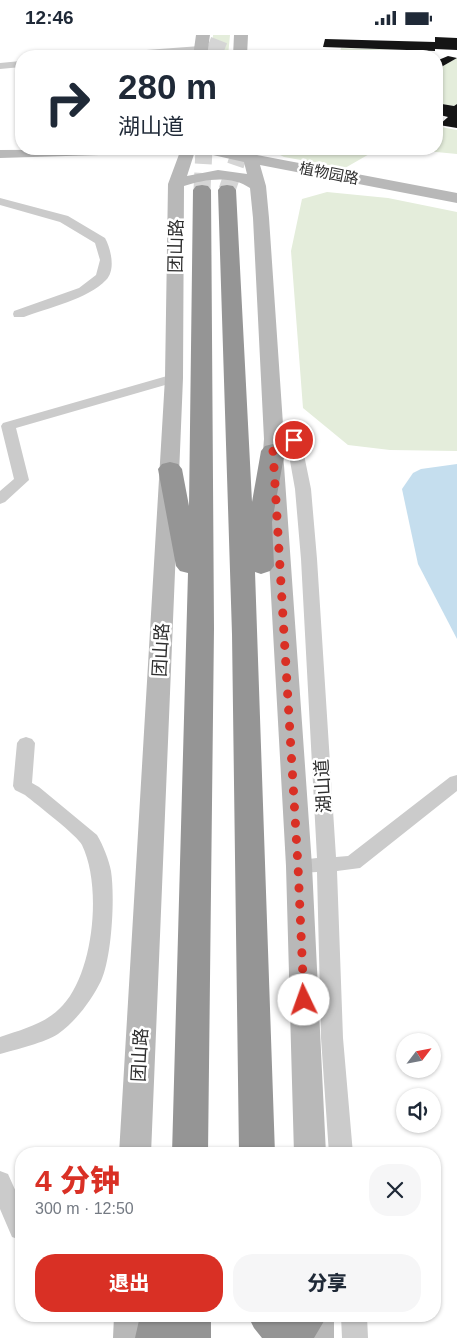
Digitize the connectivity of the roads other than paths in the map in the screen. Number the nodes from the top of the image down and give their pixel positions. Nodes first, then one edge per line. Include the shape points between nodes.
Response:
1 (203, 35) edge
2 (241, 35) edge
3 (200, 50) edge
4 (240, 50) edge
5 (15, 65) edge
6 (0, 66) edge
7 (15, 148) edge
8 (0, 149) edge
9 (15, 153) edge
10 (0, 154) edge
11 (141, 155) edge
12 (247, 155) edge
13 (255, 155) edge
14 (195, 176) edge
15 (258, 186) junction
16 (457, 198) edge
17 (0, 201) edge
18 (19, 314) dead end
19 (174, 378) junction
20 (4, 424) edge
21 (273, 445) junction
22 (170, 469) junction
23 (0, 499) edge
24 (201, 628) junction
25 (245, 634) junction
26 (26, 743) dead end
27 (457, 781) edge
28 (327, 864) junction
29 (298, 866) junction
30 (0, 1046) edge
31 (134, 1147) edge
32 (190, 1147) edge
33 (257, 1147) edge
34 (310, 1147) edge
35 (340, 1147) edge
36 (0, 1181) edge
37 (15, 1216) edge
38 (131, 1322) edge
39 (159, 1322) edge
40 (191, 1322) edge
41 (260, 1322) edge
42 (273, 1322) edge
43 (303, 1322) edge
44 (317, 1322) edge
45 (354, 1322) edge
46 (130, 1338) edge
47 (155, 1338) edge
48 (191, 1338) edge
49 (260, 1338) edge
50 (286, 1338) edge
51 (291, 1338) edge
52 (317, 1338) edge
53 (355, 1338) edge

1 - 3 main road
2 - 4 main road
5 - 6 street
7 - 8 main road
9 - 10 main road
11 - 14 main road via 154,157
12 - 15 main road
13 - 16 main road, 植物园路 via 281,164
14 - 15 main road via 242,178
14 - 19 main road, 团山路
14 - 24 highway, 团山路
14 - 25 highway
15 - 21 main road
17 - 18 street via 64,219 101,241 106,260 102,277 83,291
19 - 20 street
19 - 22 main road, 团山路
20 - 23 street via 22,480
21 - 25 highway via 260,522 262,623
21 - 28 street, 湖山道 via 294,440 303,489
21 - 29 main road
22 - 24 highway
22 - 31 main road, 团山路
24 - 32 highway, 团山路
25 - 33 highway
26 - 30 street via 22,785 90,840 101,870 102,911 91,979 71,1010 50,1029
27 - 28 street via 353,863
28 - 29 street
28 - 35 street, 湖山道 via 332,1039
29 - 34 main road
36 - 37 street
38 - 46 main road
39 - 47 highway
40 - 48 highway
41 - 49 highway
42 - 50 highway
43 - 51 highway
44 - 52 main road
45 - 53 street

